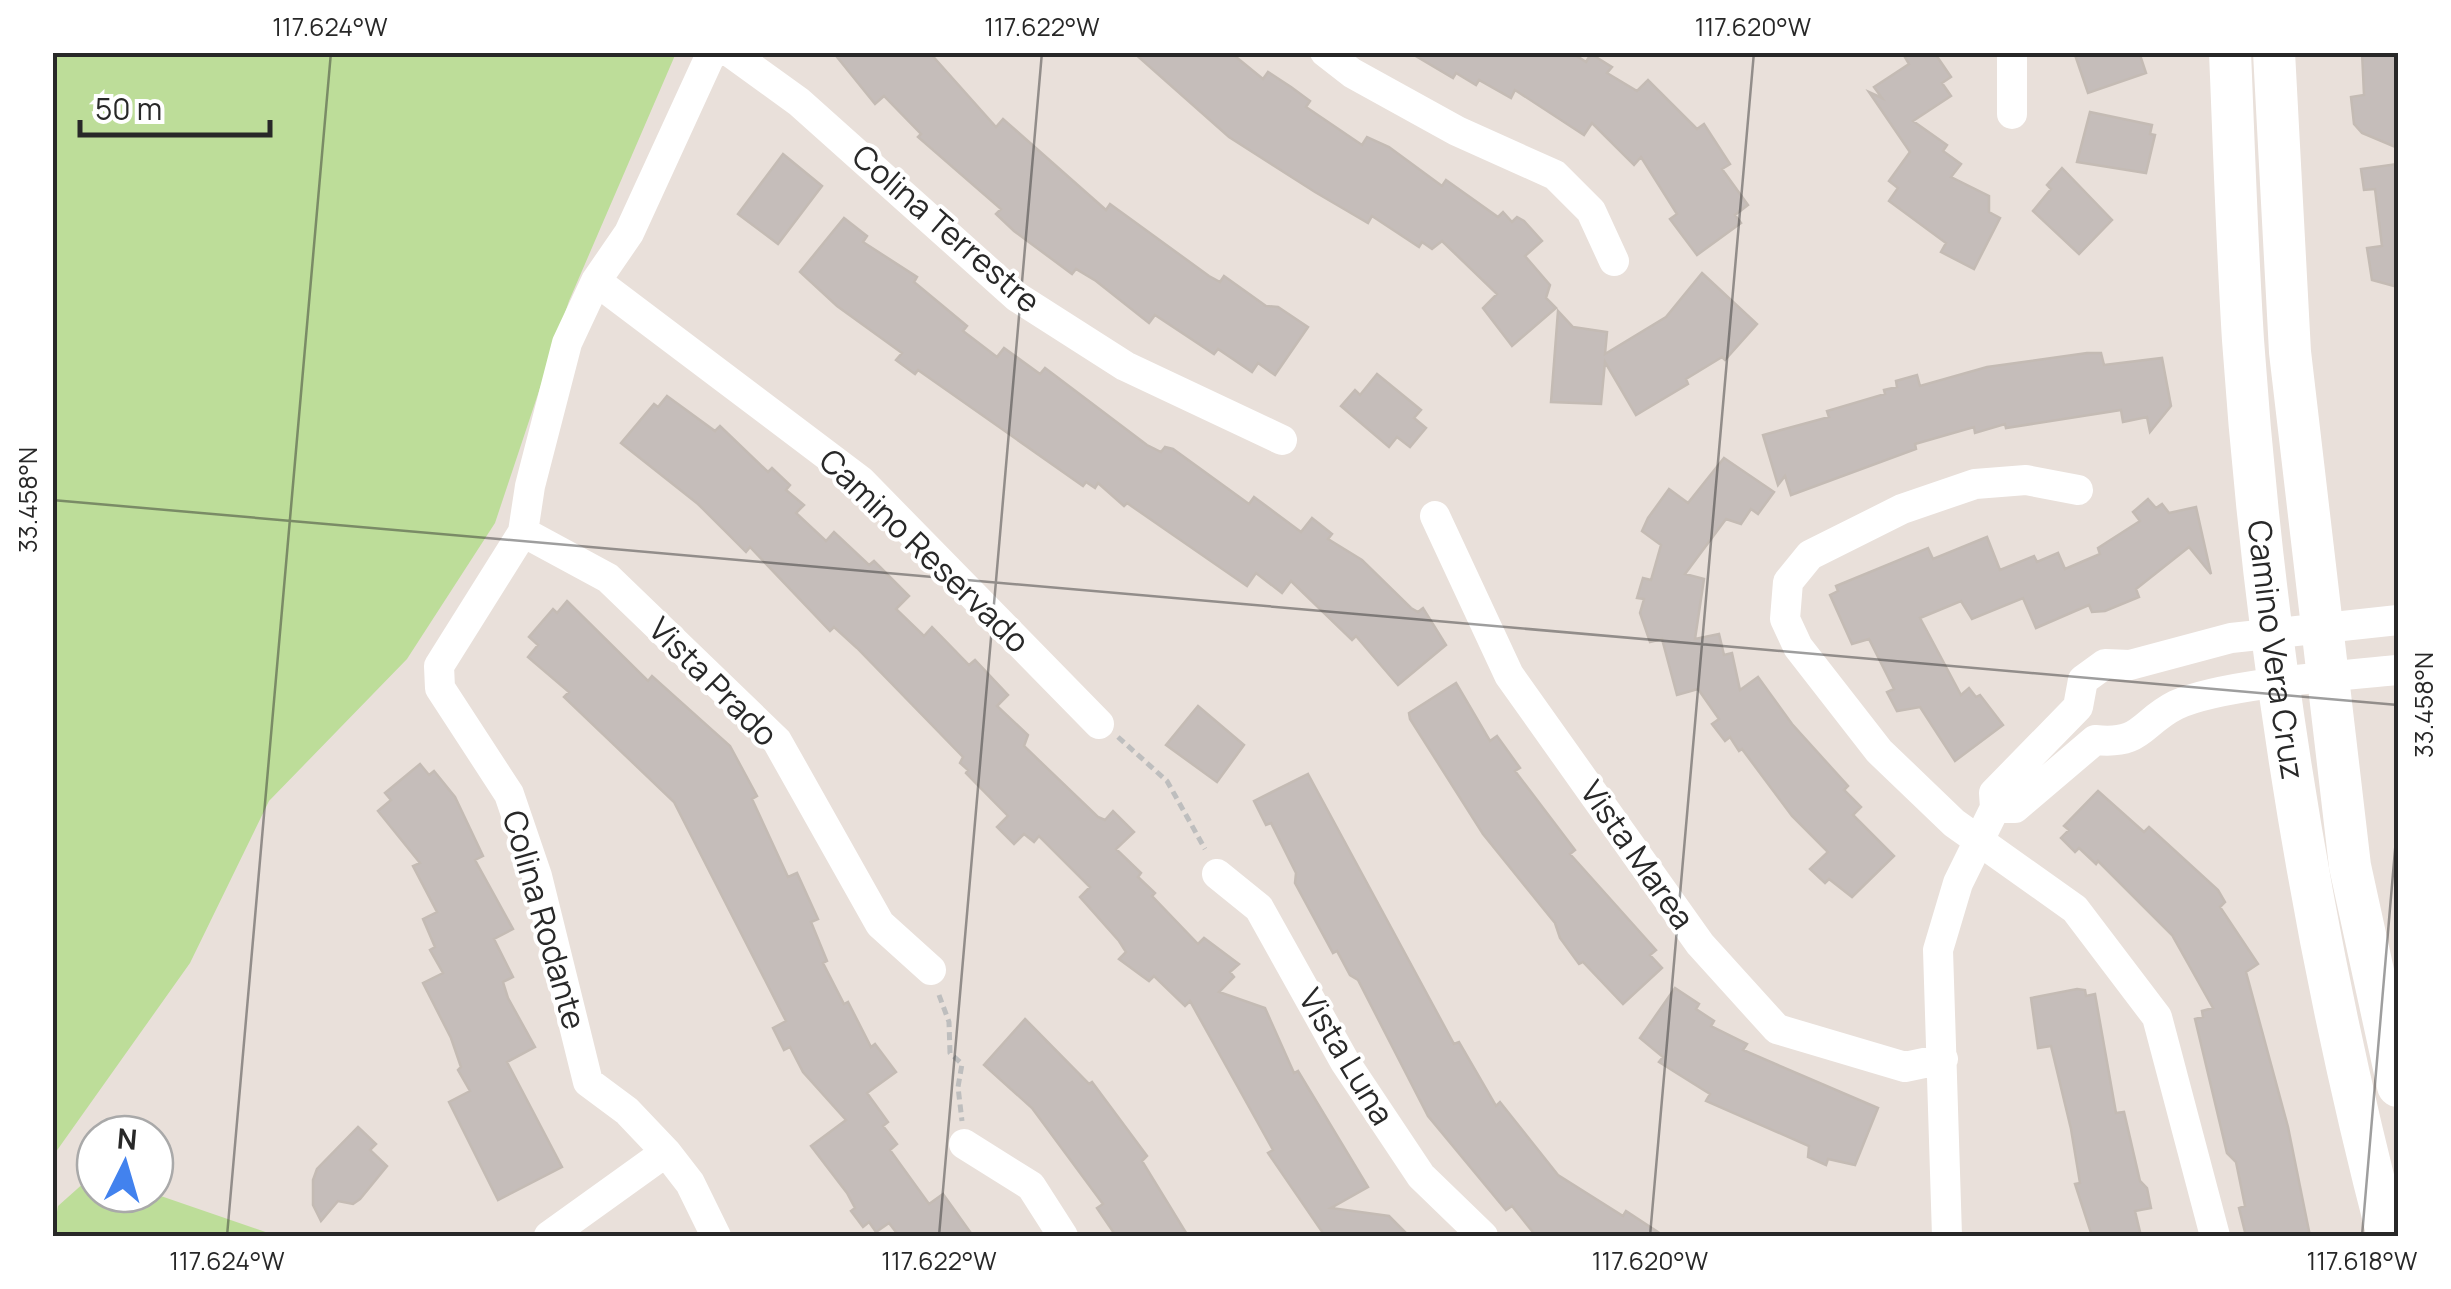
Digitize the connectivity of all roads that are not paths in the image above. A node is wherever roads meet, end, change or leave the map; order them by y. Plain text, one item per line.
1 (712, 52) edge
2 (730, 52) edge
3 (1326, 52) edge
4 (2012, 52) edge
5 (2230, 52) edge
6 (2274, 52) edge
7 (2012, 114) dead end
8 (1614, 261) dead end
9 (596, 281) junction
10 (1282, 440) dead end
11 (2078, 490) dead end
12 (1434, 516) dead end
13 (523, 532) junction
14 (2398, 620) edge
15 (2323, 627) junction
16 (2272, 631) junction
17 (2398, 670) edge
18 (2328, 679) junction
19 (2281, 685) junction
20 (2078, 707) junction
21 (1099, 724) road end
22 (2095, 740) junction
23 (1994, 808) junction
24 (1978, 842) junction
25 (1217, 874) road end
26 (930, 970) road end
27 (1943, 1059) junction
28 (2398, 1086) edge
29 (964, 1144) road end
30 (666, 1152) junction
31 (548, 1236) edge
32 (716, 1236) edge
33 (1063, 1236) edge
34 (1483, 1236) edge
35 (1947, 1236) edge
36 (2214, 1236) edge
37 (2388, 1236) edge

1 - 9 street, Colina Rodante
2 - 10 street, Colina Terrestre
3 - 8 street
4 - 7 street
5 - 16 main road, Camino Vera Cruz
6 - 15 main road, Camino Vera Cruz
9 - 13 street, Colina Rodante
9 - 21 street, Camino Reservado
11 - 24 street
12 - 27 street, Vista Marea
13 - 26 street, Vista Prado
13 - 30 street, Colina Rodante
14 - 15 street
15 - 16 street
15 - 18 main road, Camino Vera Cruz
16 - 19 main road, Camino Vera Cruz
16 - 20 street
17 - 18 street
18 - 19 street
18 - 28 main road, Camino Vera Cruz
19 - 22 street
19 - 37 main road, Camino Vera Cruz
20 - 22 street
20 - 23 street
22 - 23 street
23 - 24 street
24 - 27 street
24 - 36 street
25 - 34 street, Vista Luna
27 - 35 street
29 - 33 street
30 - 31 street
30 - 32 street, Colina Rodante

